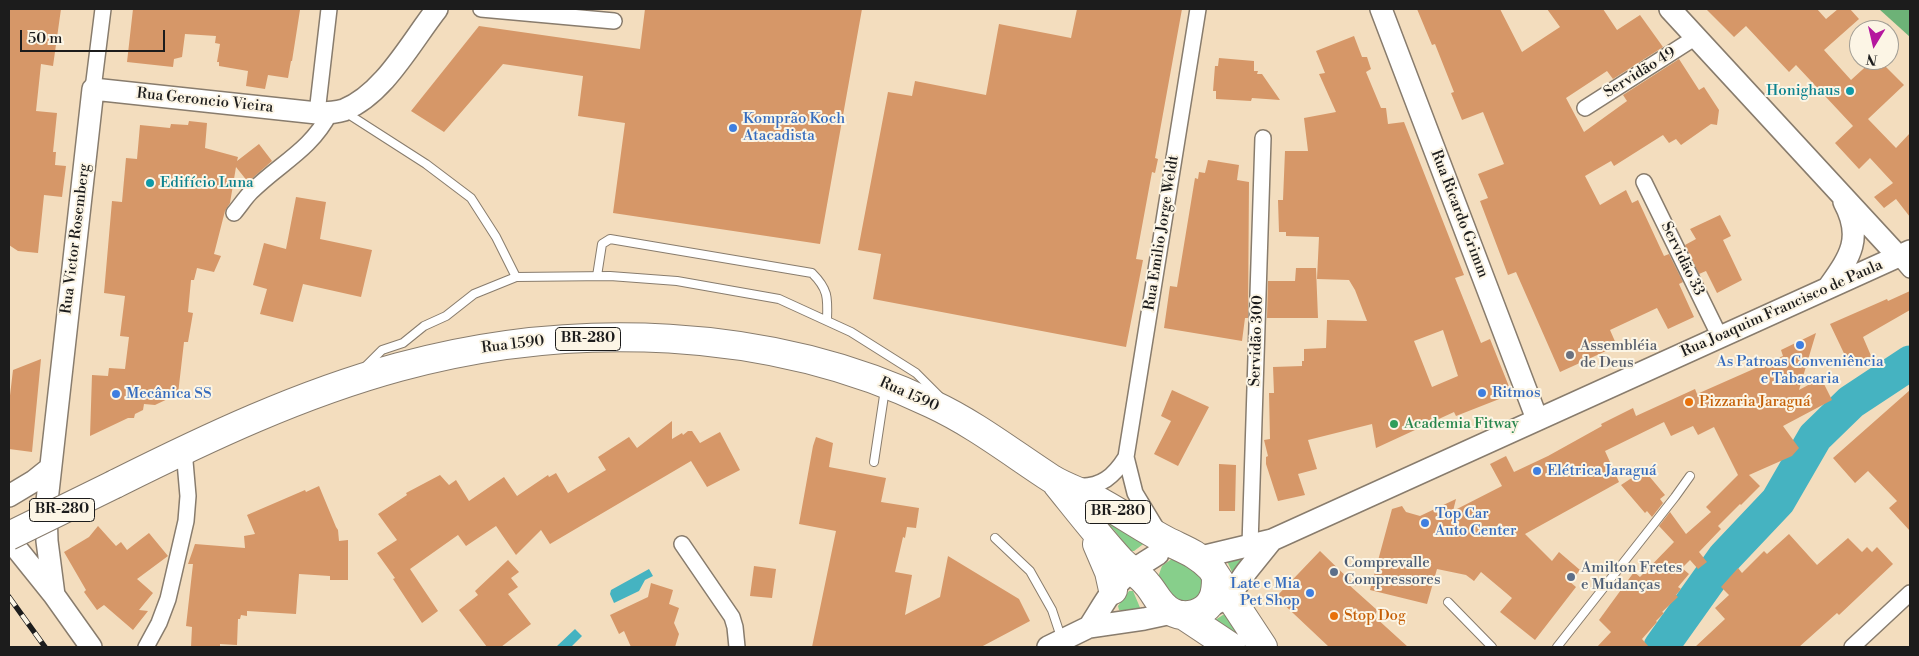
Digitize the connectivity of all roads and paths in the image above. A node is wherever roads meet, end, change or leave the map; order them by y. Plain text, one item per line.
1 (103, 9) edge
2 (329, 9) edge
3 (437, 9) edge
4 (481, 9) edge
5 (1198, 9) edge
6 (1381, 9) edge
7 (1670, 9) edge
8 (614, 21) dead end
9 (1696, 37) junction
10 (93, 89) junction
11 (1585, 108) dead end
12 (330, 112) junction
13 (1263, 138) dead end
14 (1644, 182) dead end
15 (1839, 193) junction
16 (234, 213) dead end
17 (1906, 259) edge
18 (516, 276) junction
19 (597, 276) junction
20 (1828, 288) junction
21 (828, 320) junction
22 (1720, 337) junction
23 (350, 382) junction
24 (886, 384) junction
25 (1537, 420) junction
26 (966, 422) junction
27 (184, 450) junction
28 (1126, 457) junction
29 (874, 462) dead end
30 (49, 469) junction
31 (1690, 476) dead end
32 (1055, 480) junction
33 (9, 496) edge
34 (1088, 524) junction
35 (9, 537) edge
36 (995, 538) dead end
37 (1272, 540) junction
38 (682, 544) dead end
39 (1250, 545) junction
40 (1191, 562) junction
41 (1140, 577) junction
42 (1113, 590) junction
43 (1910, 593) edge
44 (54, 595) junction
45 (1448, 602) dead end
46 (1186, 612) junction
47 (1089, 627) junction
48 (1060, 645) edge
49 (91, 647) edge
50 (146, 647) edge
51 (737, 647) edge
52 (1231, 647) edge
53 (1263, 647) edge
54 (1492, 647) edge
55 (1556, 647) edge
56 (1852, 647) edge

1 - 10 street, Rua Victor Rosemberg
2 - 12 street
3 - 12 main road
4 - 8 street
5 - 28 street, Rua Emilio Jorge Weldt
6 - 25 main road, Rua Ricardo Grimm
7 - 9 main road
9 - 11 street, Servidão 49
9 - 15 main road
10 - 12 main road, Rua Geroncio Vieira
10 - 30 main road, Rua Victor Rosemberg
12 - 16 street
12 - 18 lane
13 - 39 street, Servidão 300
14 - 22 street, Servidão 33
15 - 17 main road
15 - 20 main road
17 - 20 main road, Rua Joaquim Francisco de Paula
18 - 19 lane
18 - 23 lane
19 - 21 lane
19 - 21 lane
20 - 22 main road, Rua Joaquim Francisco de Paula
21 - 26 lane
22 - 25 main road, Rua Joaquim Francisco de Paula
23 - 24 highway, Rua 1590 / BR-280
23 - 27 highway, Rua 1590 / BR-280
24 - 26 highway, Rua 1590 / BR-280
24 - 29 lane
25 - 37 main road, Rua Joaquim Francisco de Paula
26 - 32 highway, Rua 1590 / BR-280
27 - 35 highway, Rua 1590 / BR-280, bridge
27 - 50 street
28 - 32 street, Rua Emilio Jorge Weldt
28 - 40 street, Rua Emilio Jorge Weldt
30 - 33 main road
30 - 44 main road, Rua Victor Rosemberg
31 - 55 lane
32 - 34 highway, BR-280
32 - 40 highway, BR-280
34 - 41 highway, BR-280
34 - 42 highway
35 - 44 main road
36 - 48 lane
37 - 39 main road, Rua Joaquim Francisco de Paula
37 - 40 main road, Rua Joaquim Francisco de Paula
38 - 51 street
39 - 40 main road, Rua Joaquim Francisco de Paula
40 - 41 highway
40 - 46 highway
40 - 53 highway, BR-280
41 - 42 main road
41 - 46 highway
42 - 47 main road
43 - 56 street
44 - 49 main road
45 - 54 lane
46 - 47 main road
46 - 52 highway
47 - 48 main road

